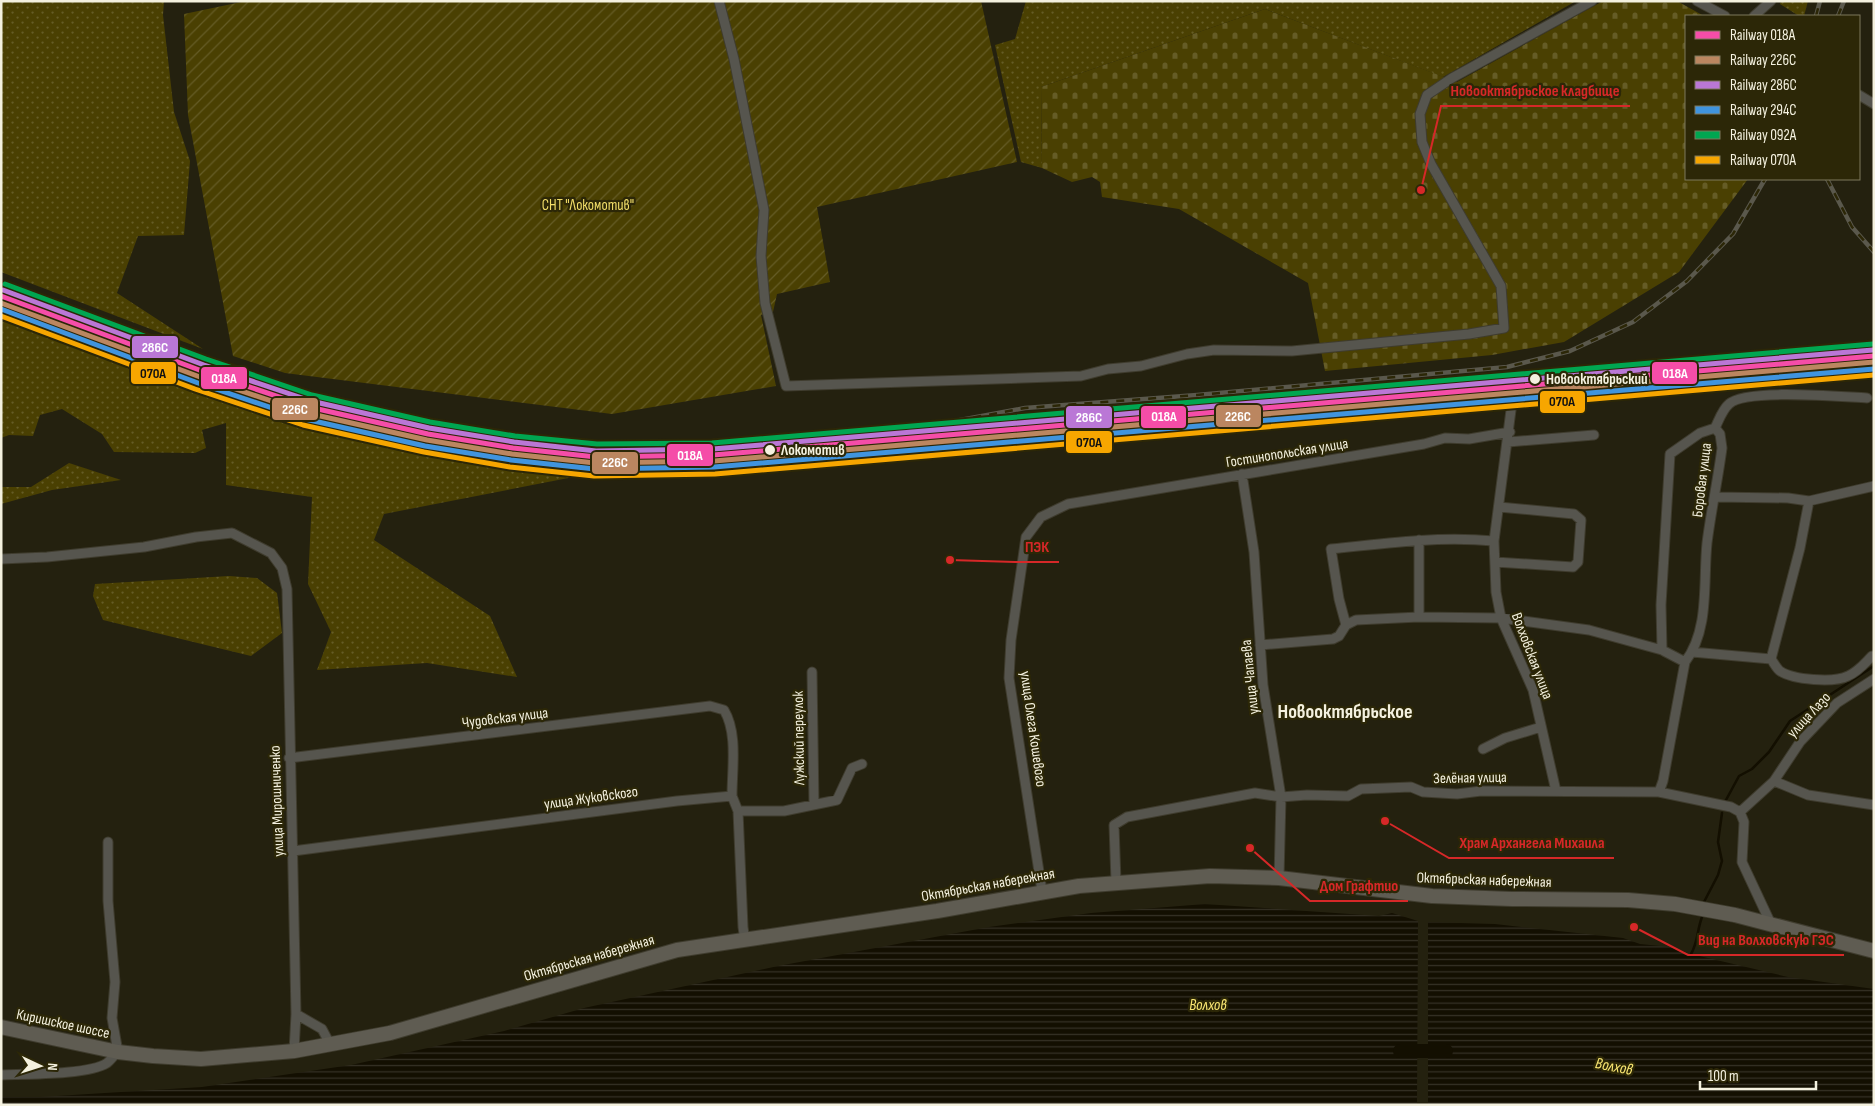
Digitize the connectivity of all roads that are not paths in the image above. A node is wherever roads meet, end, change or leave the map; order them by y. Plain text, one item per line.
1 (719, 1) edge
2 (1592, 1) edge
3 (1697, 1) edge
4 (1771, 1) edge
5 (1723, 15) edge
6 (1755, 15) edge
7 (1860, 96) edge
8 (1874, 104) edge
9 (1867, 398) dead end
10 (1511, 410) dead end
11 (1715, 428) junction
12 (1510, 432) junction
13 (1594, 435) dead end
14 (1508, 442) junction
15 (1242, 474) junction
16 (1874, 486) edge
17 (1715, 497) junction
18 (1808, 502) junction
19 (1068, 504) joint
20 (1499, 507) junction
21 (1419, 540) junction
22 (1494, 541) junction
23 (1, 559) edge
24 (1495, 562) junction
25 (1419, 617) junction
26 (1501, 618) junction
27 (1346, 626) junction
28 (1260, 645) junction
29 (1662, 650) junction
30 (1692, 652) junction
31 (1872, 656) dead end
32 (1771, 659) junction
33 (1685, 662) junction
34 (812, 672) dead end
35 (1874, 678) edge
36 (1541, 727) junction
37 (1483, 749) dead end
38 (289, 758) junction
39 (862, 764) dead end
40 (1774, 781) junction
41 (1556, 791) junction
42 (1659, 792) junction
43 (732, 796) junction
44 (1281, 797) junction
45 (814, 804) junction
46 (1874, 805) edge
47 (738, 811) junction
48 (1740, 812) junction
49 (108, 842) dead end
50 (293, 851) junction
51 (1278, 878) junction
52 (1116, 882) junction
53 (1042, 891) junction
54 (1771, 924) junction
55 (745, 941) junction
56 (1874, 951) edge
57 (296, 1014) junction
58 (1, 1027) edge
59 (330, 1044) junction
60 (294, 1051) junction
61 (118, 1052) junction
62 (1, 1076) edge

1 - 2 street
3 - 5 street
4 - 6 street
7 - 8 street
9 - 11 street
10 - 12 street, Волховская улица
11 - 17 street, Боровая улица
11 - 29 street, Боровая улица
12 - 14 street, Волховская улица
12 - 15 street, Гостинопольская улица
13 - 14 street
14 - 20 street, Волховская улица
15 - 19 street, Гостинопольская улица
15 - 28 street, улица Чапаева
16 - 18 street
17 - 18 street
17 - 30 street, Боровая улица
18 - 32 street
19 - 53 street, улица Олега Кошевого
20 - 22 street, Волховская улица
20 - 24 street
21 - 22 street
21 - 25 street
21 - 27 street
22 - 24 street, Волховская улица
23 - 38 street, улица Мирошниченко
24 - 26 street, Волховская улица
25 - 26 street
25 - 27 street
26 - 29 street
26 - 36 street, Волховская улица
27 - 28 street
28 - 44 street, улица Чапаева
29 - 33 street
30 - 32 street
30 - 33 street, Боровая улица
31 - 32 street
33 - 42 street
34 - 45 street, Лужский переулок
35 - 40 street, улица Лазо
36 - 37 street
36 - 41 street, Волховская улица
38 - 43 street, Чудовская улица
38 - 50 street, улица Мирошниченко
39 - 45 street
40 - 46 street
40 - 48 street
41 - 42 street, Зелёная улица
41 - 44 street, Зелёная улица
42 - 48 street, Зелёная улица
43 - 47 street
43 - 50 street, улица Жуковского
44 - 51 street, улица Чапаева
44 - 52 street, Зелёная улица
45 - 47 street
47 - 55 street
48 - 54 street
49 - 61 street
50 - 57 street, улица Мирошниченко
51 - 52 main road, Октябрьская набережная
51 - 54 main road, Октябрьская набережная
52 - 53 main road, Октябрьская набережная
53 - 55 main road, Октябрьская набережная
54 - 56 main road, Октябрьская набережная
55 - 59 main road, Октябрьская набережная
57 - 59 street
57 - 60 street, улица Мирошниченко
58 - 61 main road, Киришское шоссе
59 - 60 main road, Октябрьская набережная
60 - 61 main road, Октябрьская набережная
61 - 62 street

